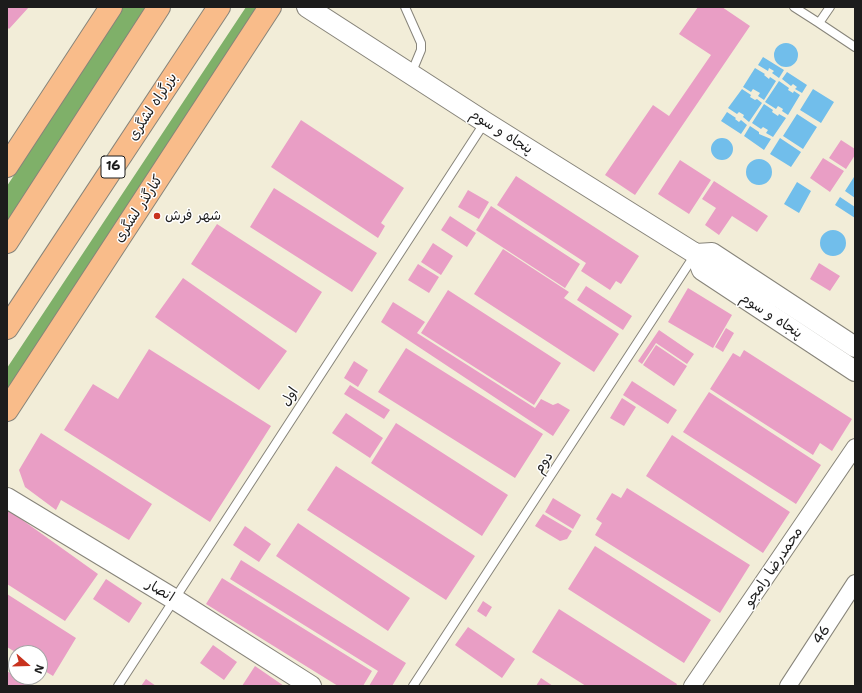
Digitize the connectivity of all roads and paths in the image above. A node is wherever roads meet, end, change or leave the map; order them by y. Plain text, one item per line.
1 (111, 7) edge
2 (160, 7) edge
3 (219, 7) edge
4 (270, 7) edge
5 (307, 7) edge
6 (405, 7) edge
7 (794, 7) edge
8 (830, 7) edge
9 (819, 23) junction
10 (855, 48) edge
11 (411, 74) junction
12 (485, 122) junction
13 (7, 166) edge
14 (7, 242) edge
15 (696, 254) junction
16 (7, 328) edge
17 (855, 347) edge
18 (855, 371) edge
19 (7, 410) edge
20 (855, 447) edge
21 (7, 498) edge
22 (855, 583) edge
23 (174, 599) junction
24 (118, 686) edge
25 (311, 686) edge
26 (413, 686) edge
27 (692, 686) edge
28 (788, 686) edge

1 - 13 main road
2 - 14 main road
3 - 16 main road, بزرگراه لشگری / 16
4 - 19 main road, کنارگذر لشگری
5 - 11 street, پنجاه و سوم
6 - 11 lane
7 - 9 lane
8 - 9 lane
9 - 10 lane
11 - 12 street, پنجاه و سوم
12 - 15 street, پنجاه و سوم
12 - 23 lane, اول
15 - 17 street, پنجاه و سوم
15 - 18 street, پنجاه و سوم
15 - 26 lane, دوم
20 - 27 street, محمدرضا رامجو
21 - 23 street, انصار
22 - 28 street, 46
23 - 24 lane, اول
23 - 25 street, انصار

